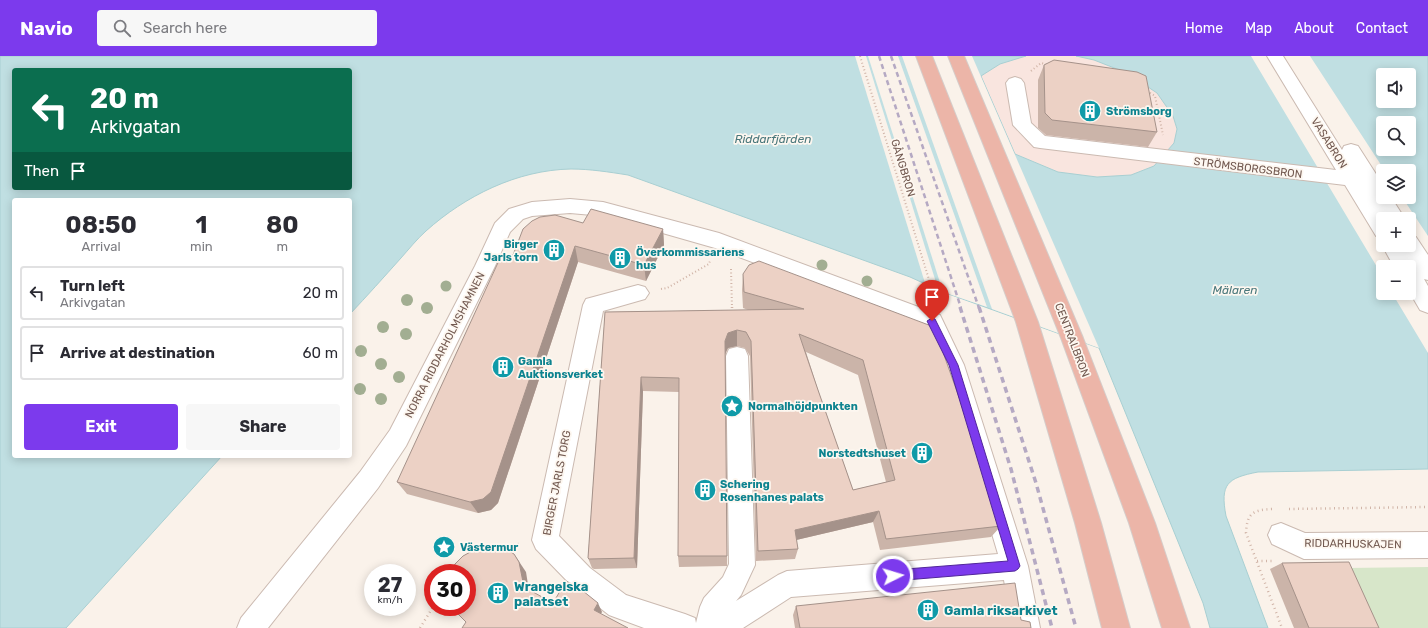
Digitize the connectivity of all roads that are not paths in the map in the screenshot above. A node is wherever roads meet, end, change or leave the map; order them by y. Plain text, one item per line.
1 (924, 56) edge
2 (956, 56) edge
3 (1275, 56) edge
4 (1292, 56) edge
5 (1015, 83) road end
6 (1351, 179) junction
7 (1390, 212) edge
8 (1376, 220) edge
9 (1415, 252) edge
10 (1428, 272) edge
11 (1416, 284) edge
12 (638, 293) dead end
13 (1428, 304) edge
14 (737, 356) road end
15 (1281, 535) dead end
16 (1428, 545) edge
17 (1015, 566) junction
18 (251, 628) edge
19 (684, 628) edge
20 (709, 628) edge
21 (719, 628) edge
22 (1026, 628) edge
23 (1116, 628) edge
24 (1176, 628) edge

1 - 23 highway
2 - 24 highway, CENTRALBRON
3 - 6 street, VASABRON
4 - 7 street, VASABRON
5 - 6 street, STRÖMSBORGSBRON
6 - 8 street, VASABRON
9 - 10 street
11 - 13 street
12 - 19 street, BIRGER JARLS TORG
14 - 20 street
15 - 16 street, RIDDARHUSKAJEN
17 - 18 street, NORRA RIDDARHOLMSHAMNEN
17 - 21 street
17 - 22 street

